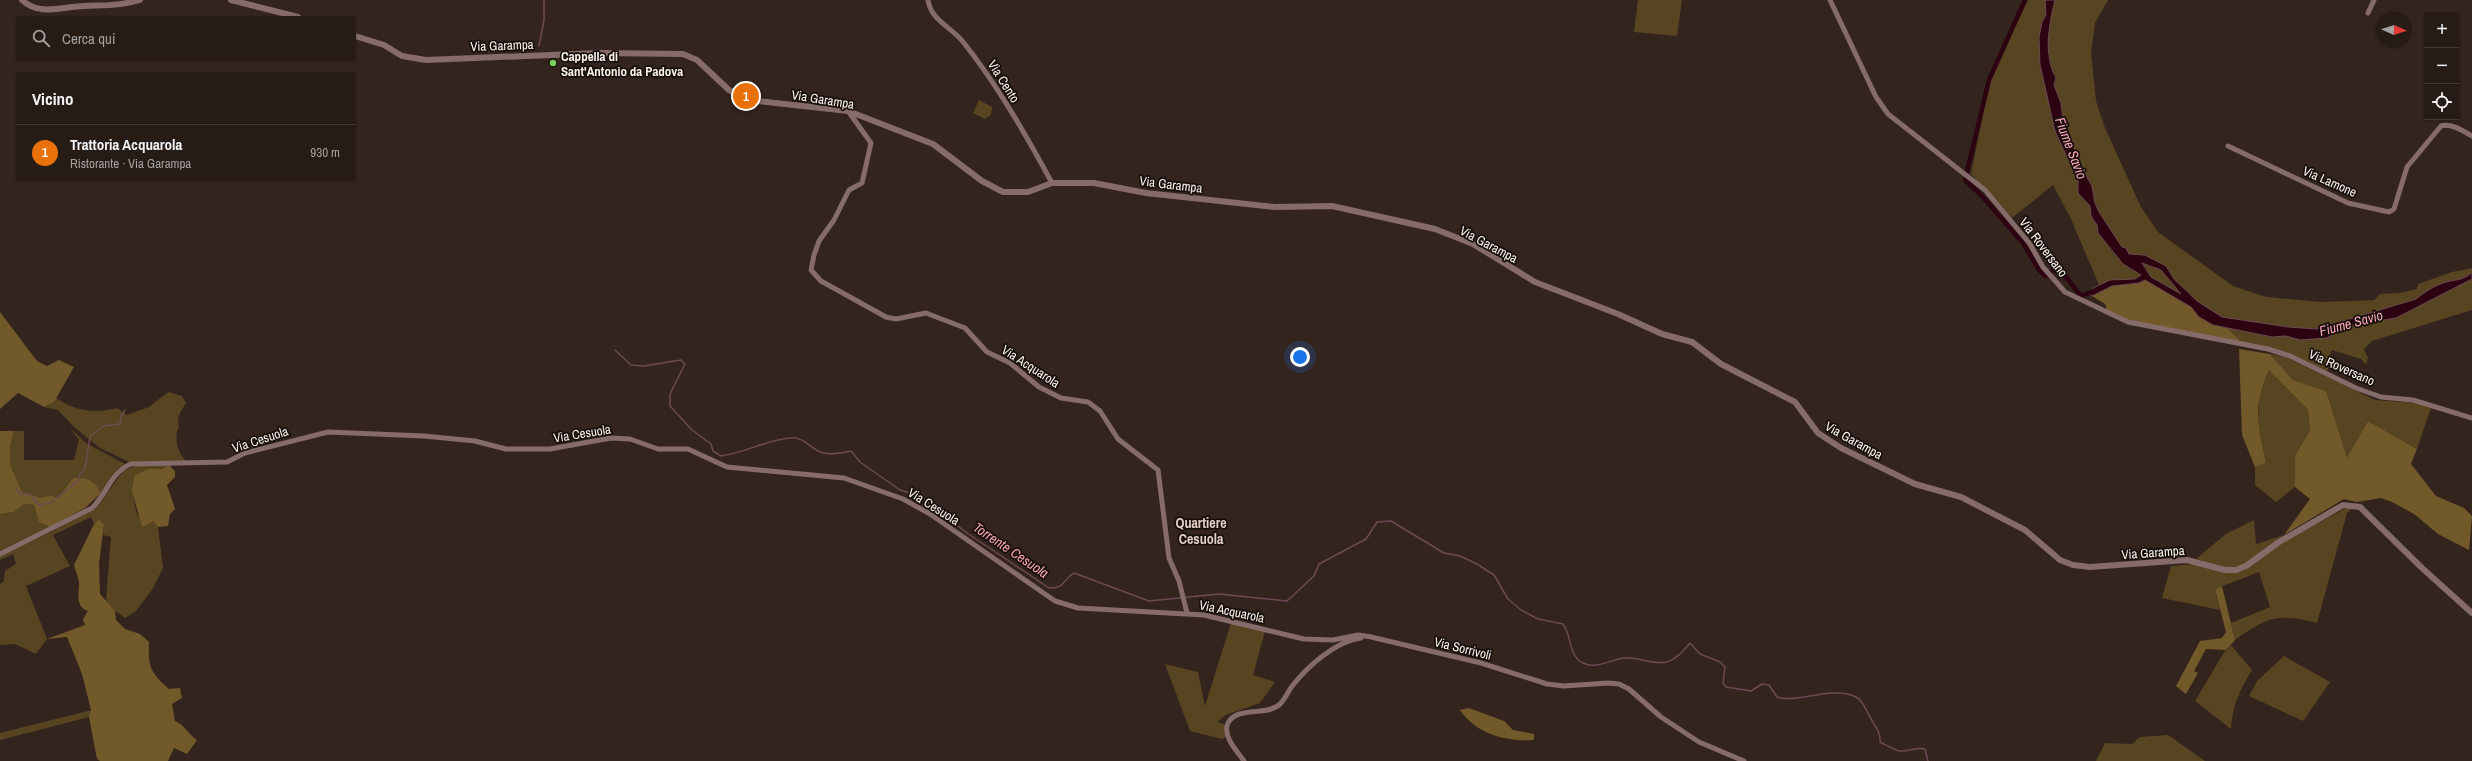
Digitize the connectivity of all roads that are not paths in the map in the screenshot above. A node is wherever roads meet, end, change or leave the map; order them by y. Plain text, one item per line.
1 (22, 0) edge
2 (140, 0) edge
3 (231, 0) edge
4 (928, 0) edge
5 (1830, 0) edge
6 (2374, 0) edge
7 (2368, 13) dead end
8 (294, 16) edge
9 (356, 36) edge
10 (848, 111) junction
11 (2472, 136) edge
12 (2228, 146) dead end
13 (1052, 183) junction
14 (2472, 418) edge
15 (0, 554) edge
16 (1187, 613) junction
17 (2472, 613) edge
18 (1372, 637) junction
19 (1244, 761) edge
20 (1744, 761) edge

1 - 2 street
3 - 8 street
4 - 13 street, Via Cento
5 - 14 street, Via Roversano
6 - 7 street
9 - 10 street, Via Garampa
10 - 13 street, Via Garampa
10 - 16 street, Via Acquarola
11 - 12 street, Via Lamone
13 - 17 street, Via Garampa
15 - 16 street, Via Cesuola
16 - 18 street, Via Acquarola
18 - 19 street, Via Sorrivoli
18 - 20 street, Via Sorrivoli

